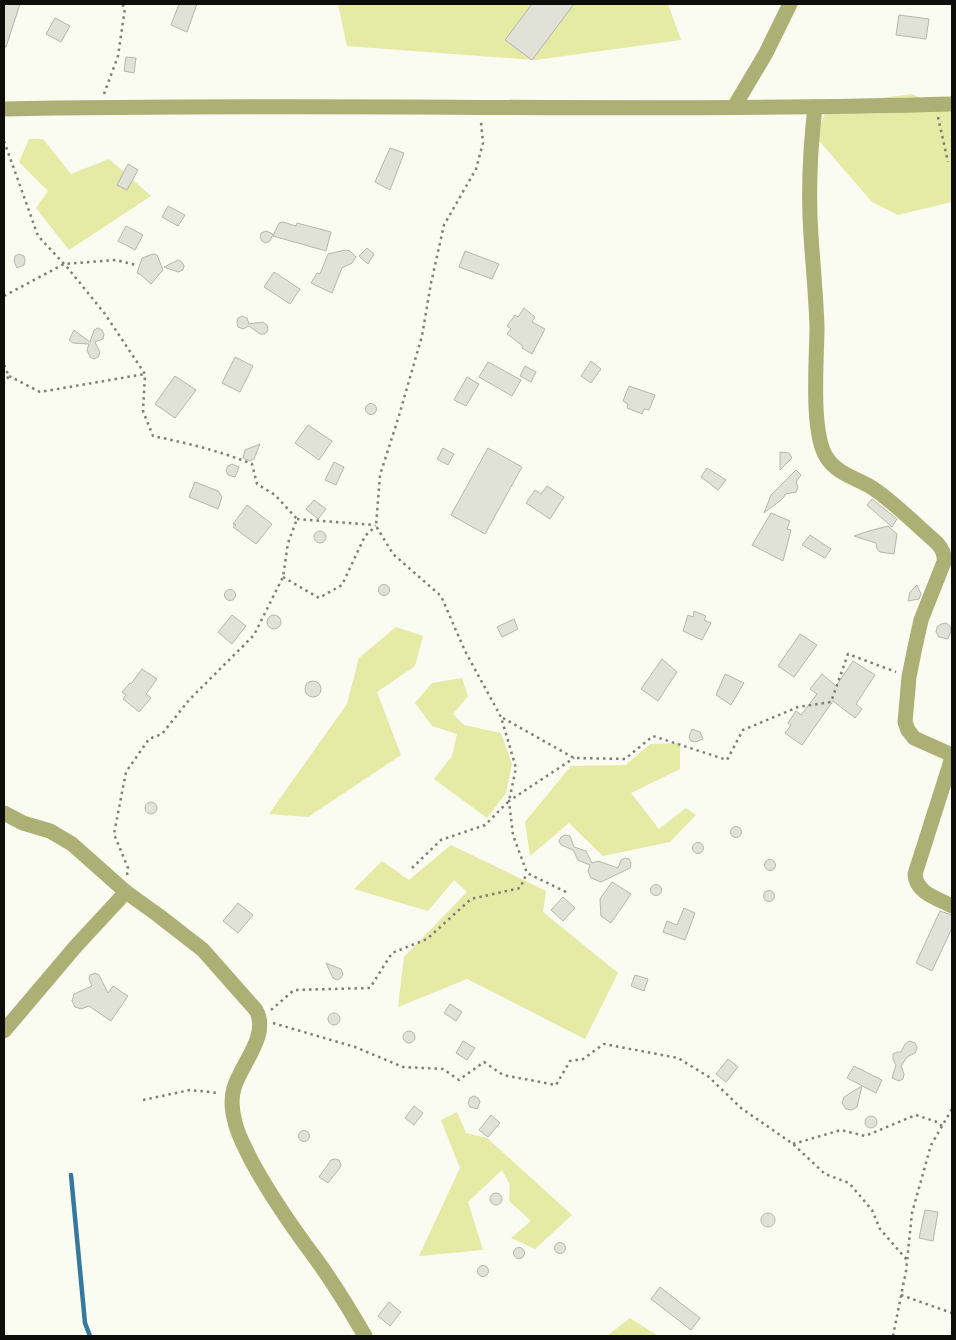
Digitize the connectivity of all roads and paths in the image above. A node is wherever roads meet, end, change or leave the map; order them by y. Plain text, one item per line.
1 (122, 4) edge
2 (790, 4) edge
3 (936, 104) junction
4 (952, 104) edge
5 (99, 106) junction
6 (734, 107) junction
7 (815, 107) junction
8 (481, 108) junction
9 (4, 109) edge
10 (4, 141) edge
11 (948, 162) dead end
12 (64, 264) junction
13 (136, 265) dead end
14 (4, 296) edge
15 (4, 365) edge
16 (145, 374) junction
17 (9, 376) junction
18 (4, 383) edge
19 (297, 519) junction
20 (376, 526) junction
21 (283, 577) junction
22 (909, 677) junction
23 (501, 717) junction
24 (952, 757) edge
25 (574, 758) junction
26 (509, 801) junction
27 (4, 813) edge
28 (412, 868) dead end
29 (527, 873) junction
30 (126, 892) junction
31 (566, 892) dead end
32 (952, 906) edge
33 (260, 1019) junction
34 (4, 1031) edge
35 (233, 1095) junction
36 (143, 1100) dead end
37 (952, 1109) edge
38 (942, 1126) junction
39 (793, 1144) junction
40 (907, 1260) junction
41 (901, 1295) junction
42 (952, 1313) edge
43 (365, 1336) edge
44 (892, 1336) edge

1 - 5 path
2 - 6 street
3 - 4 street
3 - 7 street
3 - 11 path
5 - 8 street
5 - 9 street
6 - 7 street
6 - 8 street
7 - 22 street
8 - 20 path
10 - 12 path
12 - 13 path
12 - 14 path
12 - 16 path
15 - 17 path
16 - 17 path
16 - 19 path
17 - 18 path
19 - 20 path
19 - 21 path
20 - 21 path
20 - 23 path
21 - 30 path
22 - 24 street
22 - 25 path
23 - 25 path
23 - 26 path
24 - 32 street
25 - 26 path
26 - 28 path
26 - 29 path
27 - 30 street
29 - 31 path
29 - 33 path
30 - 33 street
30 - 34 street
33 - 35 street
33 - 39 path
35 - 36 path
35 - 43 street
37 - 38 path
38 - 39 path
38 - 40 path
39 - 40 path
40 - 41 path
41 - 42 path
41 - 44 path

